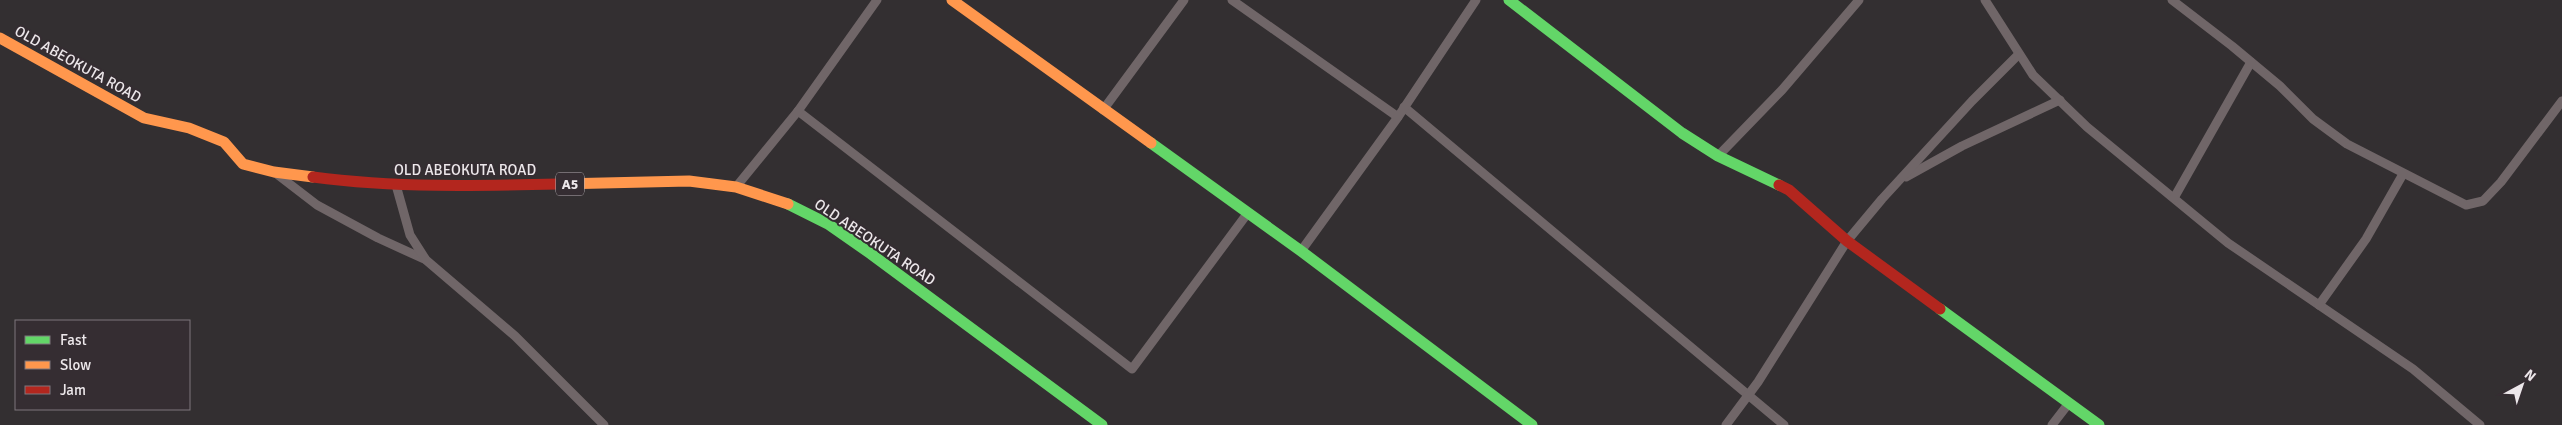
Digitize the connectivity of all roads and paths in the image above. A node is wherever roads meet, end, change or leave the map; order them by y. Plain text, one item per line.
1 (876, 0) edge
2 (952, 0) edge
3 (1184, 0) edge
4 (1232, 0) edge
5 (1476, 0) edge
6 (1509, 0) edge
7 (1859, 0) edge
8 (1985, 0) edge
9 (2172, 0) edge
10 (2183, 3) edge
11 (0, 38) edge
12 (2019, 54) junction
13 (2251, 62) junction
14 (2060, 100) junction
15 (2562, 102) edge
16 (1404, 107) junction
17 (1103, 110) junction
18 (798, 111) junction
19 (1398, 118) junction
20 (1718, 156) junction
21 (274, 172) junction
22 (2403, 174) junction
23 (1899, 180) junction
24 (396, 185) junction
25 (736, 187) junction
26 (2174, 198) junction
27 (1247, 214) junction
28 (1847, 242) junction
29 (1301, 251) junction
30 (426, 260) junction
31 (2319, 305) junction
32 (1749, 396) junction
33 (2068, 403) junction
34 (604, 425) edge
35 (1102, 425) edge
36 (1532, 425) edge
37 (1726, 425) edge
38 (1784, 425) edge
39 (2052, 425) edge
40 (2099, 425) edge
41 (2480, 425) edge

1 - 18 street
2 - 17 main road
3 - 17 street
4 - 19 street
5 - 16 street
6 - 20 main road
7 - 20 street
8 - 12 street
9 - 10 street
10 - 13 street
11 - 21 main road, OLD ABEOKUTA ROAD / A5
12 - 14 street
12 - 23 street
13 - 22 street
13 - 26 street
14 - 23 street
14 - 26 street
15 - 22 street
16 - 19 street
16 - 32 street
17 - 27 main road
18 - 25 street
18 - 27 street
19 - 29 street
20 - 28 main road
21 - 24 main road, OLD ABEOKUTA ROAD / A5
21 - 30 street
22 - 31 street
23 - 28 street
24 - 25 main road, OLD ABEOKUTA ROAD / A5
24 - 30 street
25 - 35 main road, OLD ABEOKUTA ROAD / A5
26 - 31 street
27 - 29 main road
28 - 32 street
28 - 33 main road
29 - 36 main road
30 - 34 street
31 - 41 street
32 - 37 street
32 - 38 street
33 - 39 street
33 - 40 main road

